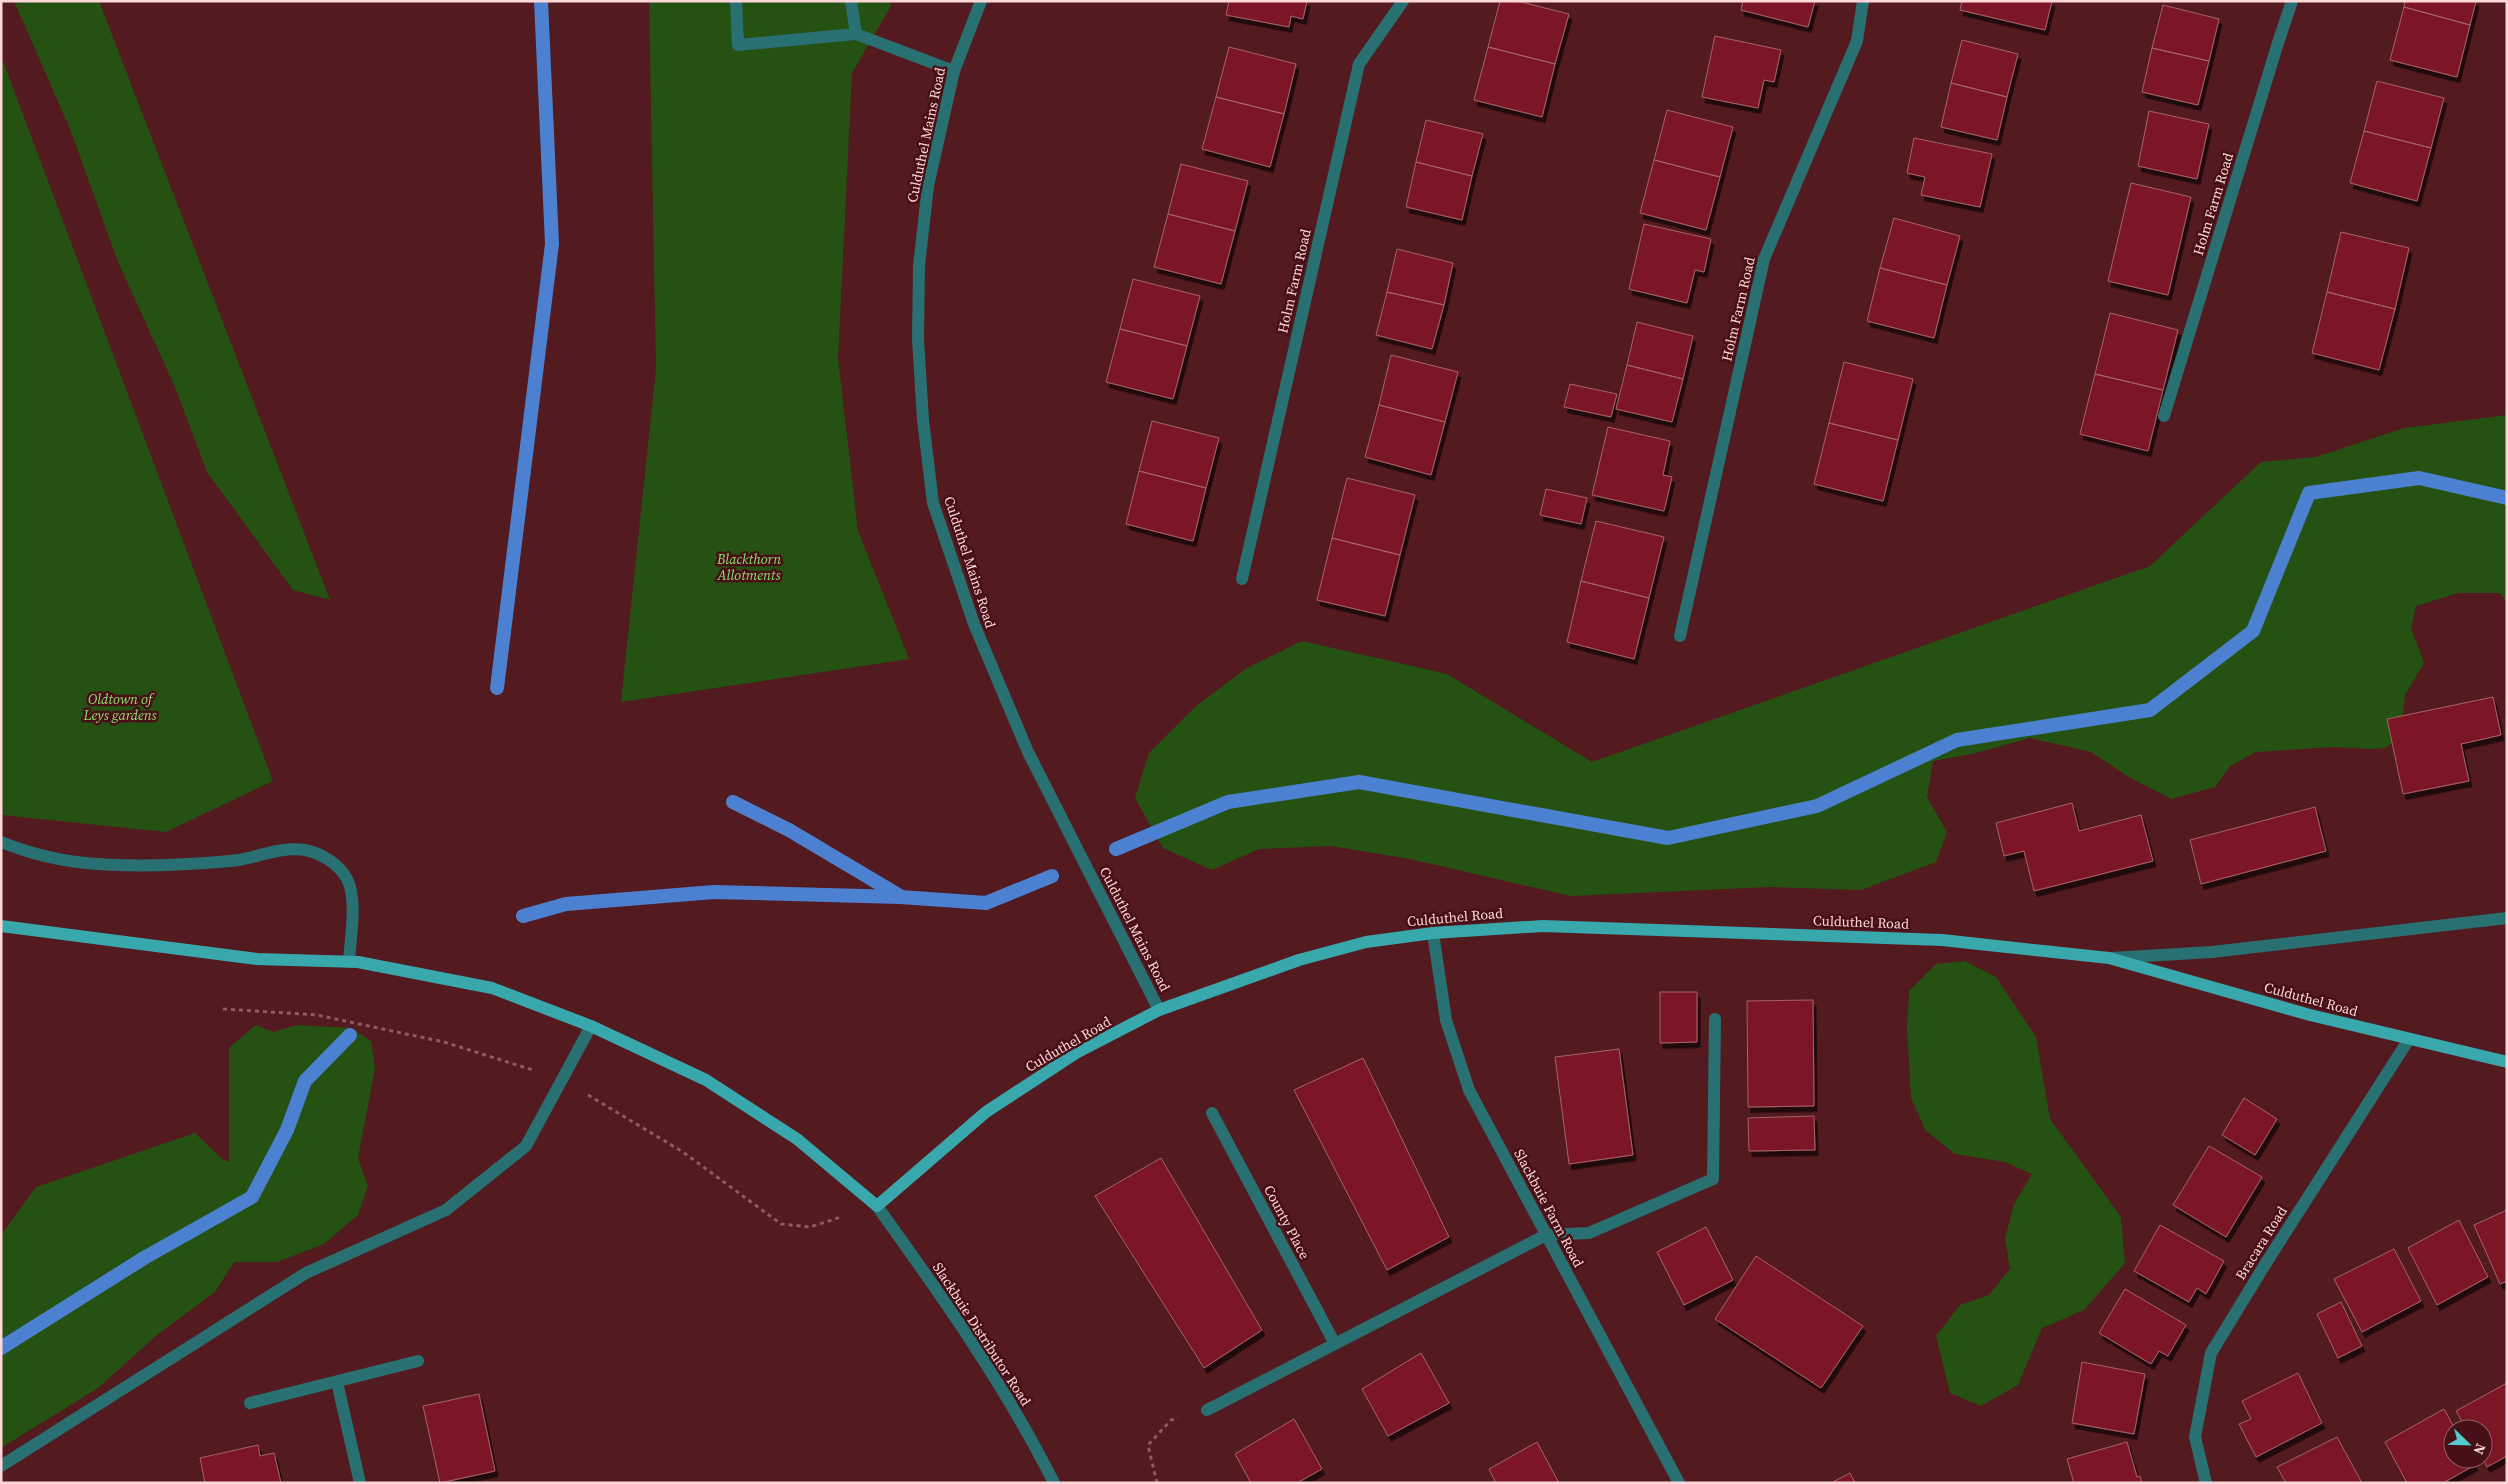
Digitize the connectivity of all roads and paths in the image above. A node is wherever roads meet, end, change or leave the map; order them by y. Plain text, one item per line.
1 (736, 1) edge
2 (850, 1) edge
3 (981, 1) edge
4 (1403, 1) edge
5 (1863, 1) edge
6 (2292, 1) edge
7 (856, 34) junction
8 (954, 71) junction
9 (2164, 416) dead end
10 (1242, 578) dead end
11 (1680, 636) dead end
12 (1, 842) edge
13 (2507, 918) edge
14 (1, 926) edge
15 (1433, 933) junction
16 (2109, 958) junction
17 (349, 962) junction
18 (1159, 1010) junction
19 (1715, 1019) dead end
20 (591, 1026) junction
21 (2410, 1039) junction
22 (2507, 1062) edge
23 (1212, 1113) dead end
24 (877, 1206) junction
25 (1546, 1235) junction
26 (1335, 1344) junction
27 (418, 1361) dead end
28 (337, 1382) junction
29 (250, 1403) dead end
30 (1207, 1410) joint
31 (1, 1466) edge
32 (360, 1483) edge
33 (1054, 1483) edge
34 (1158, 1483) edge
35 (1679, 1483) edge
36 (2206, 1483) edge

1 - 7 street
2 - 7 street
3 - 8 street, Culduthel Mains Road
4 - 10 street, Holm Farm Road
5 - 11 street, Holm Farm Road
6 - 9 street, Holm Farm Road
7 - 8 street
8 - 18 street, Culduthel Mains Road
12 - 17 street
13 - 16 street, Culduthel Road
14 - 17 main road
15 - 16 main road, Culduthel Road
15 - 18 main road, Culduthel Road
15 - 25 street, Slackbuie Farm Road
16 - 21 main road, Culduthel Road
17 - 20 main road
18 - 24 main road, Culduthel Road
19 - 25 street
20 - 24 main road
20 - 31 street
21 - 22 main road, Culduthel Road
21 - 36 street, Bracara Road
23 - 26 street, County Place
24 - 33 street, Slackbuie Distributor Road
25 - 26 street
25 - 35 street, Slackbuie Farm Road
26 - 30 street
27 - 28 street
28 - 29 street
28 - 32 street
30 - 34 path

